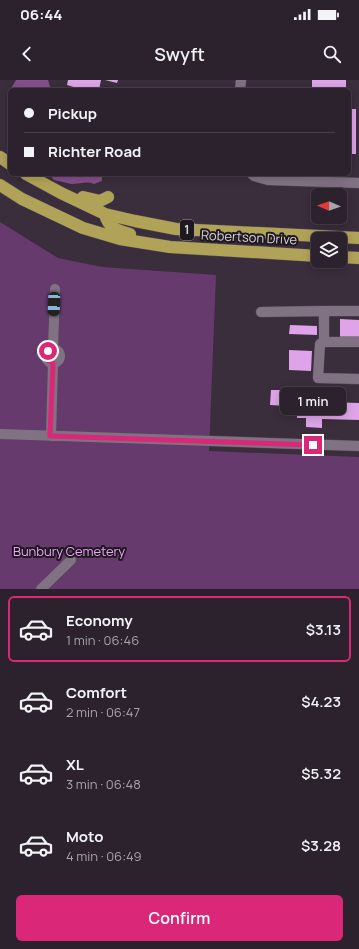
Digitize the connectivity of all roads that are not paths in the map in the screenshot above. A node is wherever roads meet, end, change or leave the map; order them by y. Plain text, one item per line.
1 (30, 176) edge
2 (31, 176) edge
3 (254, 176) edge
4 (359, 183) edge
5 (0, 185) edge
6 (108, 197) dead end
7 (104, 214) junction
8 (68, 220) junction
9 (359, 238) edge
10 (229, 250) junction
11 (311, 256) edge
12 (347, 257) edge
13 (359, 258) edge
14 (55, 289) dead end
15 (324, 311) junction
16 (359, 311) edge
17 (261, 312) dead end
18 (324, 342) junction
19 (359, 342) edge
20 (359, 379) edge
21 (0, 434) edge
22 (50, 436) junction
23 (359, 446) edge
24 (71, 560) dead end
25 (41, 589) edge

1 - 7 highway, Robertson Drive / 1
2 - 6 highway
3 - 4 street
5 - 8 highway, Robertson Drive / 1
7 - 8 highway
7 - 9 highway, Robertson Drive / 1
7 - 10 highway
8 - 10 highway, Robertson Drive / 1
10 - 11 highway, Robertson Drive / 1
12 - 13 highway
14 - 22 street
15 - 16 street
15 - 17 street
15 - 18 street
18 - 19 street
18 - 20 street
21 - 22 street
22 - 23 street
24 - 25 street

